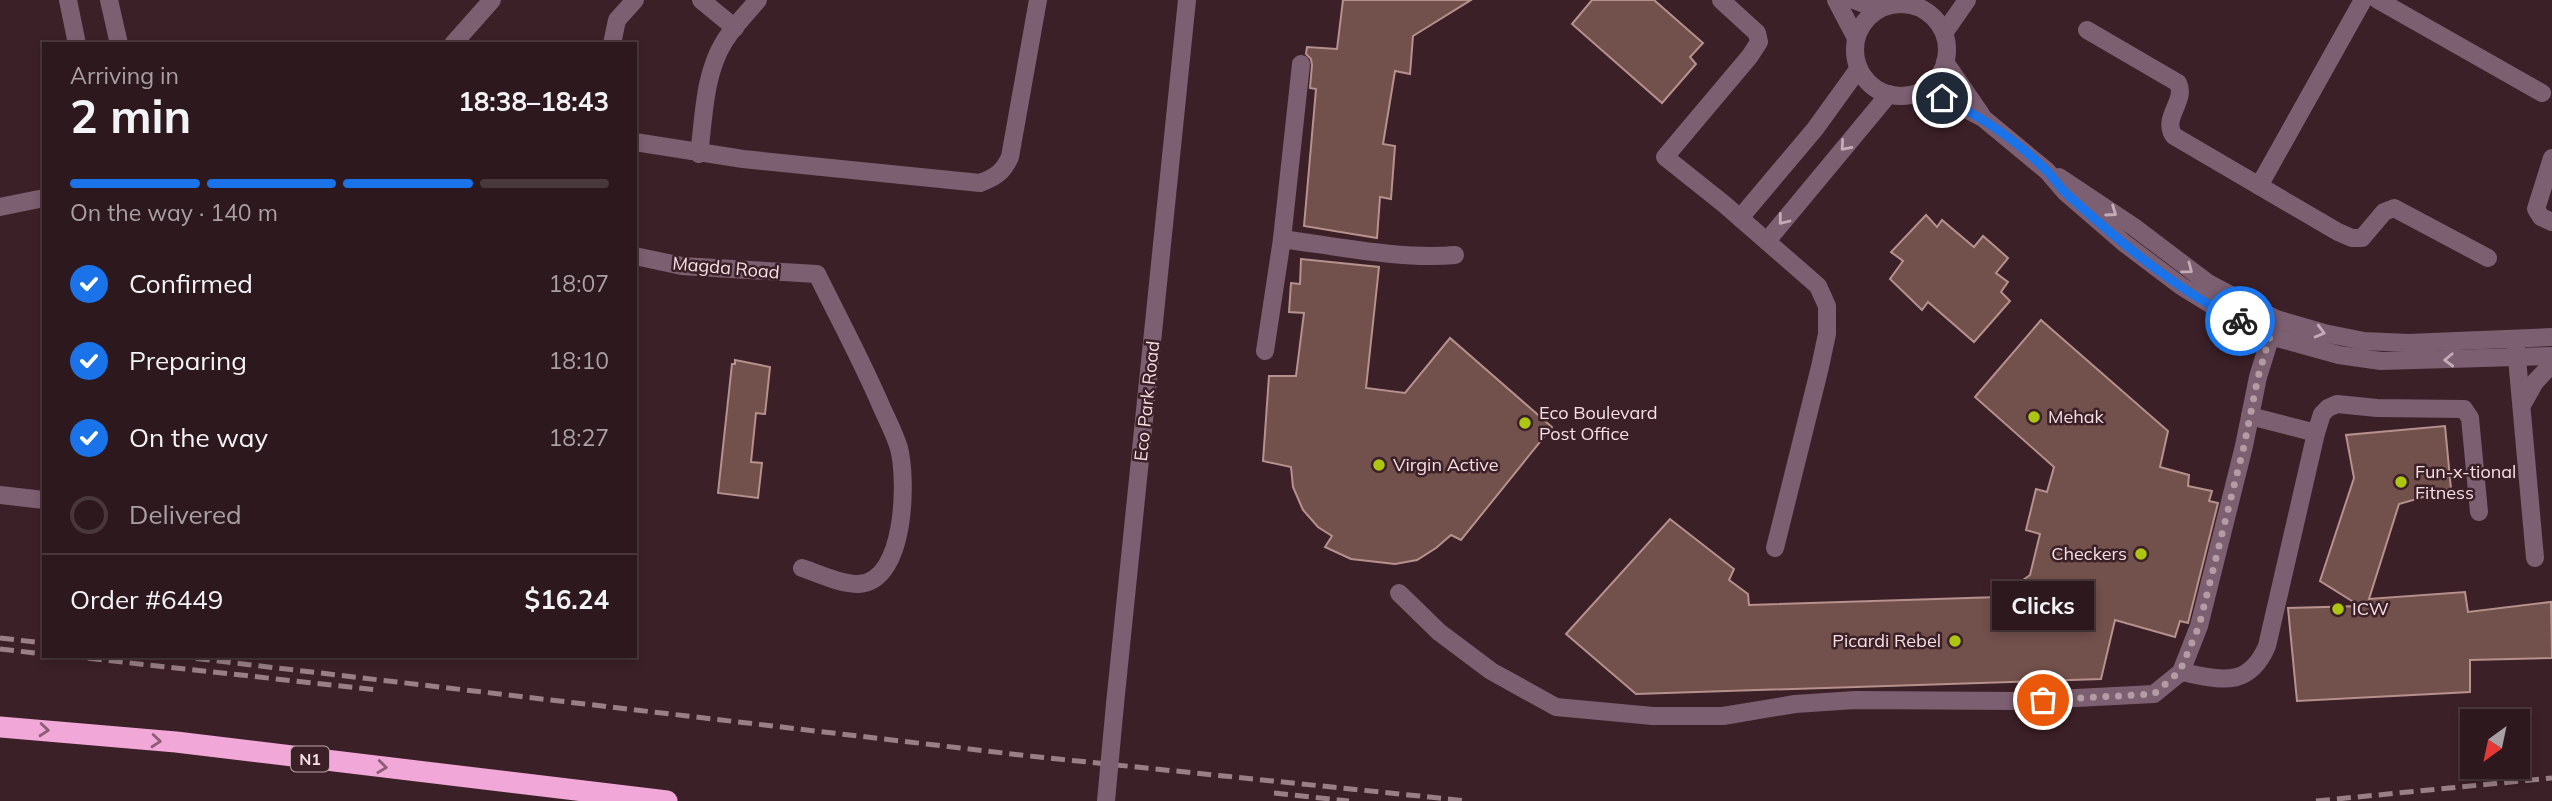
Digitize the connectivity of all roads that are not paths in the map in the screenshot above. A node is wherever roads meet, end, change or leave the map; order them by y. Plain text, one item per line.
1 (68, 0) edge
2 (109, 0) edge
3 (492, 0) edge
4 (635, 0) edge
5 (701, 0) edge
6 (758, 0) edge
7 (1038, 0) edge
8 (1188, 0) edge
9 (1721, 0) edge
10 (1836, 0) edge
11 (1854, 0) edge
12 (1967, 0) edge
13 (2363, 0) edge
14 (2378, 0) edge
15 (1917, 3) edge
16 (1878, 9) junction
17 (735, 28) junction
18 (2087, 30) dead end
19 (1944, 33) junction
20 (1856, 38) junction
21 (77, 42) edge
22 (119, 42) edge
23 (455, 42) edge
24 (612, 42) edge
25 (1945, 62) junction
26 (1301, 64) dead end
27 (1859, 68) junction
28 (1926, 88) junction
29 (2542, 93) dead end
30 (1889, 94) junction
31 (1983, 118) junction
32 (637, 142) edge
33 (699, 154) junction
34 (2552, 158) edge
35 (2259, 186) junction
36 (42, 198) edge
37 (0, 207) edge
38 (1741, 218) junction
39 (2552, 222) edge
40 (1282, 239) junction
41 (1767, 241) junction
42 (1455, 255) dead end
43 (637, 256) edge
44 (2488, 258) dead end
45 (2273, 327) junction
46 (2552, 337) edge
47 (2517, 349) junction
48 (1265, 351) dead end
49 (2552, 356) edge
50 (2552, 364) edge
51 (2522, 405) junction
52 (2250, 416) junction
53 (2316, 433) junction
54 (0, 495) edge
55 (42, 500) edge
56 (2479, 512) dead end
57 (1775, 548) dead end
58 (2535, 558) dead end
59 (803, 568) dead end
60 (1399, 593) dead end
61 (2180, 671) junction
62 (0, 727) edge
63 (667, 801) edge
64 (1106, 801) edge

1 - 21 street
2 - 22 street
3 - 23 street
4 - 24 street
5 - 17 street
6 - 17 street
7 - 33 street
8 - 64 street, Eco Park Road, bridge
9 - 38 street
10 - 20 street
11 - 16 street
12 - 19 street
13 - 35 street
14 - 29 street
15 - 16 street
15 - 19 street
16 - 20 street
17 - 33 street
18 - 35 street
19 - 25 street
20 - 27 street
25 - 28 street
25 - 31 street
26 - 40 street
27 - 30 street
27 - 38 street
28 - 30 street
28 - 31 street
30 -> 41 street
31 - 45 street
32 - 33 street
34 - 39 street
35 - 44 street
36 - 37 street
38 - 41 street
40 - 42 street
40 - 48 street
41 - 57 street
43 - 59 street, Magda Road
45 - 47 street
45 - 52 street
46 - 47 street
47 - 49 street
47 - 51 street
50 - 51 street
51 - 58 street
52 - 53 street
52 - 61 street
53 - 56 street
53 - 61 street
54 - 55 street
60 - 61 street
62 -> 63 highway, N1

